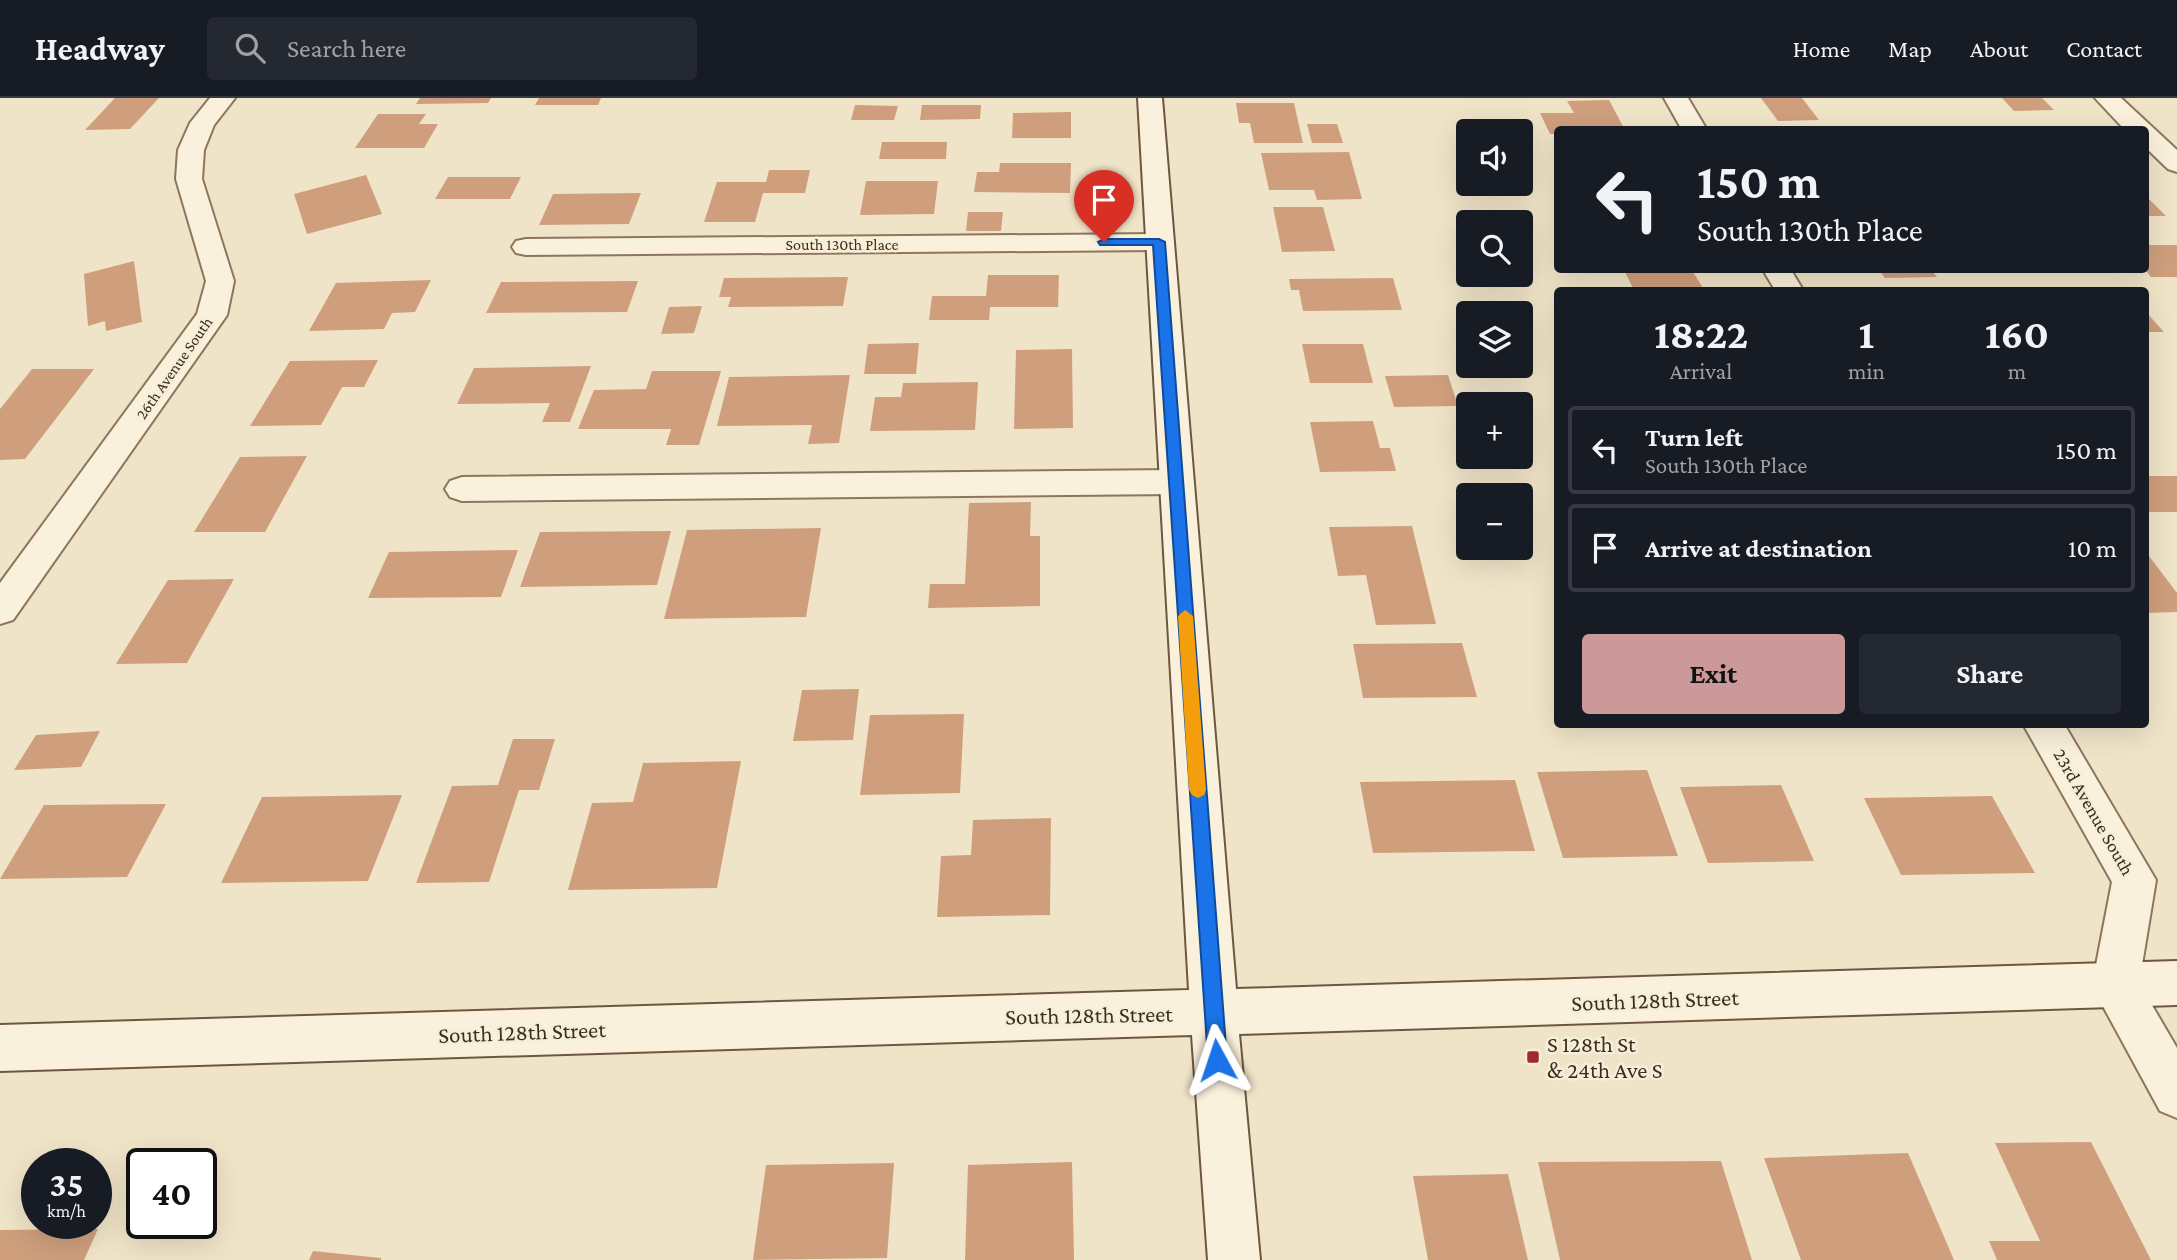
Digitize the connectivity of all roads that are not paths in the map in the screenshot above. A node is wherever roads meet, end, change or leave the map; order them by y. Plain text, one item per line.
1 (223, 98) edge
2 (1150, 98) edge
3 (1676, 98) edge
4 (2106, 98) edge
5 (1693, 126) edge
6 (2136, 126) edge
7 (2149, 138) edge
8 (2177, 164) edge
9 (1159, 242) junction
10 (526, 247) dead end
11 (1176, 482) junction
12 (462, 489) dead end
13 (0, 610) edge
14 (2045, 728) edge
15 (2177, 983) edge
16 (2115, 986) junction
17 (1214, 1012) junction
18 (0, 1048) edge
19 (2177, 1094) edge
20 (1234, 1260) edge

1 - 13 street, 26th Avenue South
2 - 9 street
3 - 5 street
4 - 6 street
7 - 8 street
9 - 10 street, South 130th Place
9 - 11 street
11 - 12 street
11 - 17 street
14 - 16 street, 23rd Avenue South
15 - 16 street, South 128th Street
16 - 17 street, South 128th Street
16 - 19 street
17 - 18 street, South 128th Street
17 - 20 street

